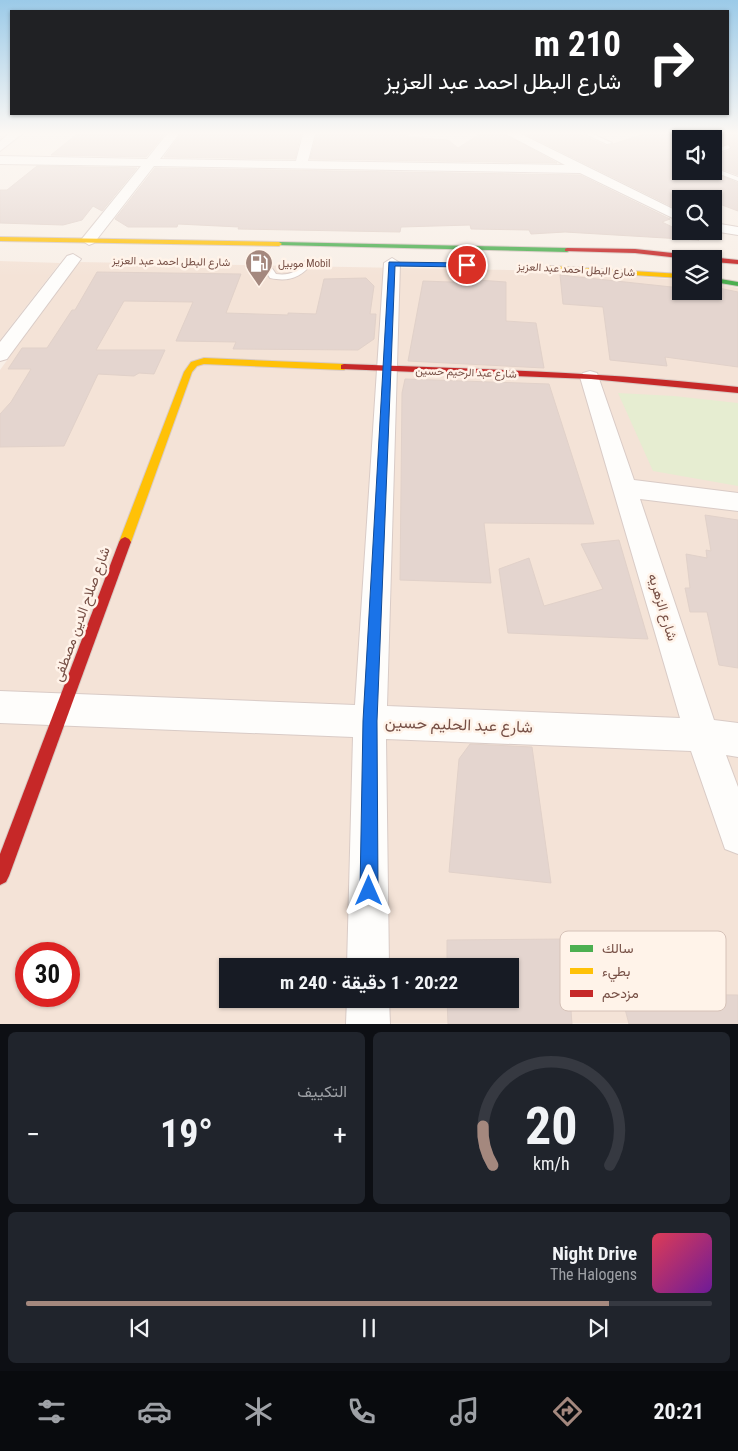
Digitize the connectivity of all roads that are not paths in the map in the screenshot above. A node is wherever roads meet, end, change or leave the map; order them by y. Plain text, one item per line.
1 (136, 182) edge
2 (606, 182) edge
3 (672, 214) edge
4 (722, 228) edge
5 (738, 231) edge
6 (0, 239) edge
7 (89, 240) junction
8 (71, 259) joint
9 (738, 262) edge
10 (260, 263) joint
11 (313, 263) joint
12 (392, 263) dead end
13 (540, 267) dead end
14 (672, 275) edge
15 (722, 281) edge
16 (738, 284) edge
17 (0, 355) edge
18 (194, 364) joint
19 (386, 369) junction
20 (590, 377) junction
21 (738, 390) edge
22 (626, 488) junction
23 (738, 502) edge
24 (0, 707) edge
25 (62, 710) junction
26 (370, 721) junction
27 (702, 735) junction
28 (738, 740) edge
29 (738, 836) edge
30 (0, 876) edge
31 (368, 958) edge
32 (368, 1008) edge
33 (368, 1024) edge

1 - 7 street
2 - 3 street
4 - 5 street
6 - 7 main road, شارع البطل احمد عبد العزيز
7 - 8 main road
7 - 9 main road, شارع البطل احمد عبد العزيز
8 - 17 street
10 - 11 main road
10 - 11 lane
12 - 19 street
13 - 14 main road, شارع البطل احمد عبد العزيز
15 - 16 main road
18 - 19 main road, شارع عبد الرحيم حسين
18 - 25 main road, شارع صلاح الدين مصطفى
19 - 20 main road, شارع عبد الرحيم حسين
19 - 26 street
20 - 21 main road, شارع عبد الرحيم حسين
20 - 22 street, شارع الزهريه
22 - 23 street
22 - 27 street, شارع الزهريه
24 - 25 street, شارع عبد الحليم حسين
25 - 26 street, شارع عبد الحليم حسين
25 - 30 main road, شارع صلاح الدين مصطفى
26 - 27 street, شارع عبد الحليم حسين
26 - 31 street
27 - 28 street, شارع عبد الحليم حسين
27 - 29 street, شارع الزهريه
32 - 33 street

